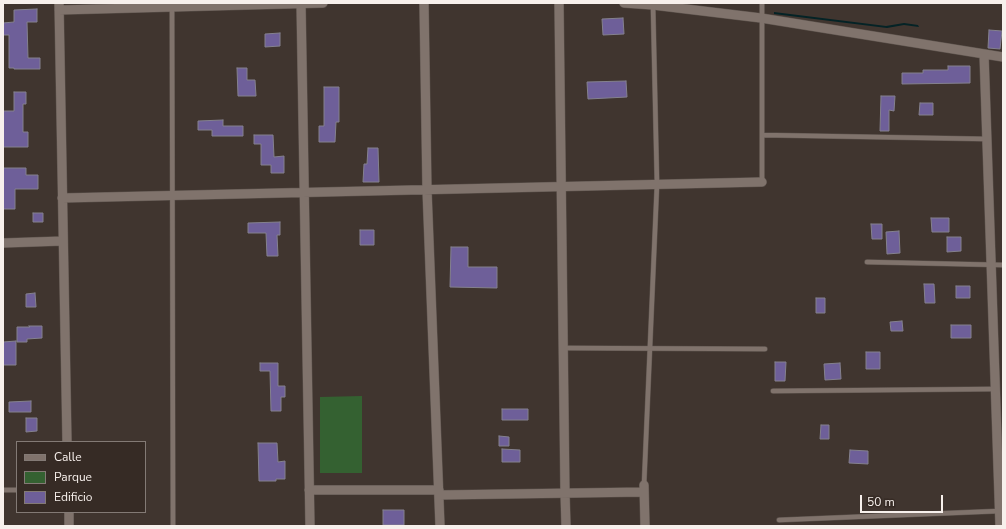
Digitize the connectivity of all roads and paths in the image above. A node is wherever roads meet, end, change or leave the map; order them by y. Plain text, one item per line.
1 (300, 3) edge
2 (323, 3) edge
3 (424, 3) edge
4 (559, 3) edge
5 (624, 3) edge
6 (762, 3) edge
7 (653, 4) edge
8 (172, 5) edge
9 (59, 6) edge
10 (761, 18) junction
11 (984, 54) junction
12 (1003, 57) edge
13 (762, 135) junction
14 (987, 140) junction
15 (762, 182) joint
16 (657, 184) junction
17 (561, 186) junction
18 (428, 190) junction
19 (303, 192) junction
20 (172, 196) junction
21 (62, 198) junction
22 (63, 241) junction
23 (3, 243) edge
24 (867, 262) dead end
25 (991, 265) junction
26 (1003, 265) edge
27 (563, 348) junction
28 (650, 348) junction
29 (765, 349) dead end
30 (995, 389) junction
31 (773, 391) dead end
32 (999, 402) edge
33 (67, 441) edge
34 (644, 488) junction
35 (3, 490) edge
36 (16, 490) edge
37 (309, 490) junction
38 (439, 493) junction
39 (565, 493) junction
40 (1000, 511) junction
41 (68, 513) edge
42 (779, 520) dead end
43 (69, 526) edge
44 (173, 526) edge
45 (310, 526) edge
46 (440, 526) edge
47 (566, 526) edge
48 (645, 526) edge
49 (1000, 526) edge

1 - 2 street
1 - 8 street
1 - 19 street
3 - 18 street
4 - 17 street
5 - 7 street
6 - 10 lane
7 - 10 street
7 - 16 lane
8 - 9 street
8 - 20 lane
9 - 21 street
10 - 11 street
10 - 13 lane
11 - 12 street
11 - 14 street
13 - 14 lane
13 - 15 lane
14 - 25 street
15 - 16 street
16 - 17 street
16 - 28 lane
17 - 18 street
17 - 27 street
18 - 19 street
18 - 38 street
19 - 20 street
19 - 37 street
20 - 21 street
20 - 44 lane
21 - 22 street
22 - 23 street
22 - 33 street
24 - 25 lane
25 - 26 lane
25 - 30 street
27 - 28 lane
27 - 39 street
28 - 29 lane
28 - 34 lane
30 - 31 lane
30 - 32 street
32 - 40 street
34 - 39 street
34 - 48 street
35 - 36 lane
37 - 38 street
37 - 45 street
38 - 39 street
38 - 46 street
39 - 47 street
40 - 42 lane
40 - 49 street
41 - 43 street

